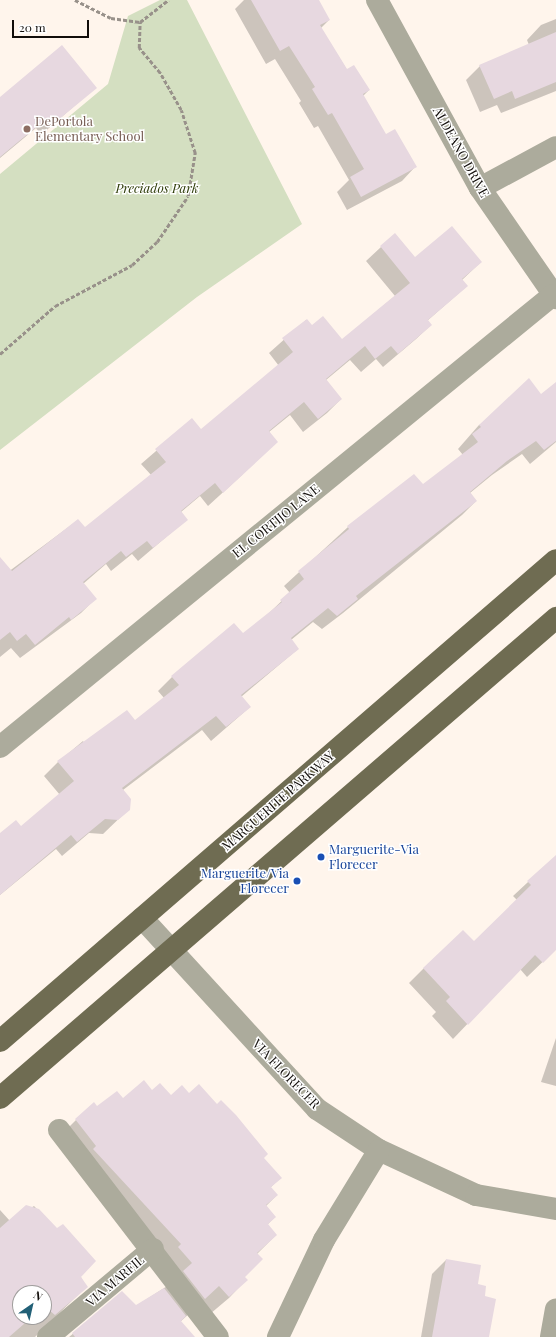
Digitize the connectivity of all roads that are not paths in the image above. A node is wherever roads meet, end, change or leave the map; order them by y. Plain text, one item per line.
1 (377, 0) edge
2 (556, 147) edge
3 (480, 188) junction
4 (554, 296) edge
5 (556, 560) edge
6 (556, 618) edge
7 (0, 747) edge
8 (142, 918) junction
9 (171, 951) junction
10 (0, 1041) edge
11 (0, 1098) edge
12 (59, 1130) dead end
13 (379, 1150) junction
14 (556, 1209) edge
15 (153, 1250) junction
16 (556, 1309) edge
17 (48, 1337) edge
18 (218, 1337) edge
19 (278, 1337) edge
20 (551, 1337) edge

1 - 3 street, ALDEANO DRIVE
2 - 3 street
3 - 4 street, ALDEANO DRIVE
4 - 7 street, EL CORTIJO LANE
5 - 8 main road, MARGUERITE PARKWAY
6 - 9 main road
8 - 9 street, VIA FLORECER
8 - 10 main road, MARGUERITE PARKWAY
9 - 11 main road
9 - 13 street, VIA FLORECER
12 - 15 street
13 - 14 street, VIA FLORECER
13 - 19 street
15 - 17 street, VIA MARFIL
15 - 18 street, VIA MARFIL
16 - 20 street

